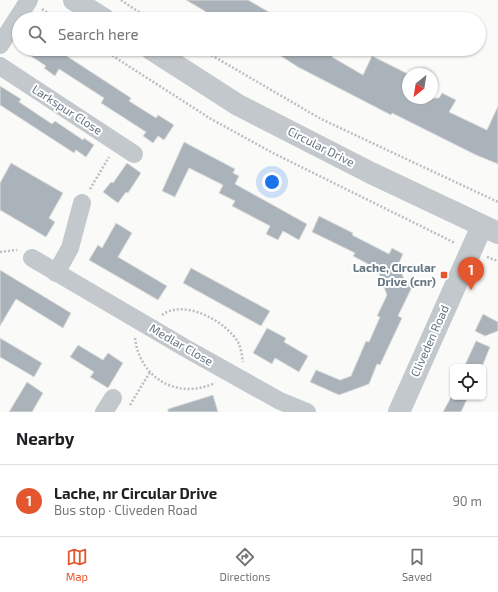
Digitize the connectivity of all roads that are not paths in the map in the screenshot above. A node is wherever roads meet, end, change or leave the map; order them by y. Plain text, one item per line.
1 (29, 0) edge
2 (74, 0) edge
3 (21, 12) edge
4 (93, 12) edge
5 (12, 26) edge
6 (0, 45) edge
7 (162, 56) edge
8 (0, 66) edge
9 (134, 154) dead end
10 (82, 203) road end
11 (490, 230) edge
12 (32, 258) dead end
13 (56, 273) junction
14 (307, 412) edge
15 (399, 412) edge

1 - 3 street
2 - 4 street
5 - 6 street
7 - 11 street, Circular Drive
8 - 9 street, Larkspur Close
10 - 13 street
11 - 15 street, Cliveden Road
12 - 13 street, Medlar Close
13 - 14 street, Medlar Close

